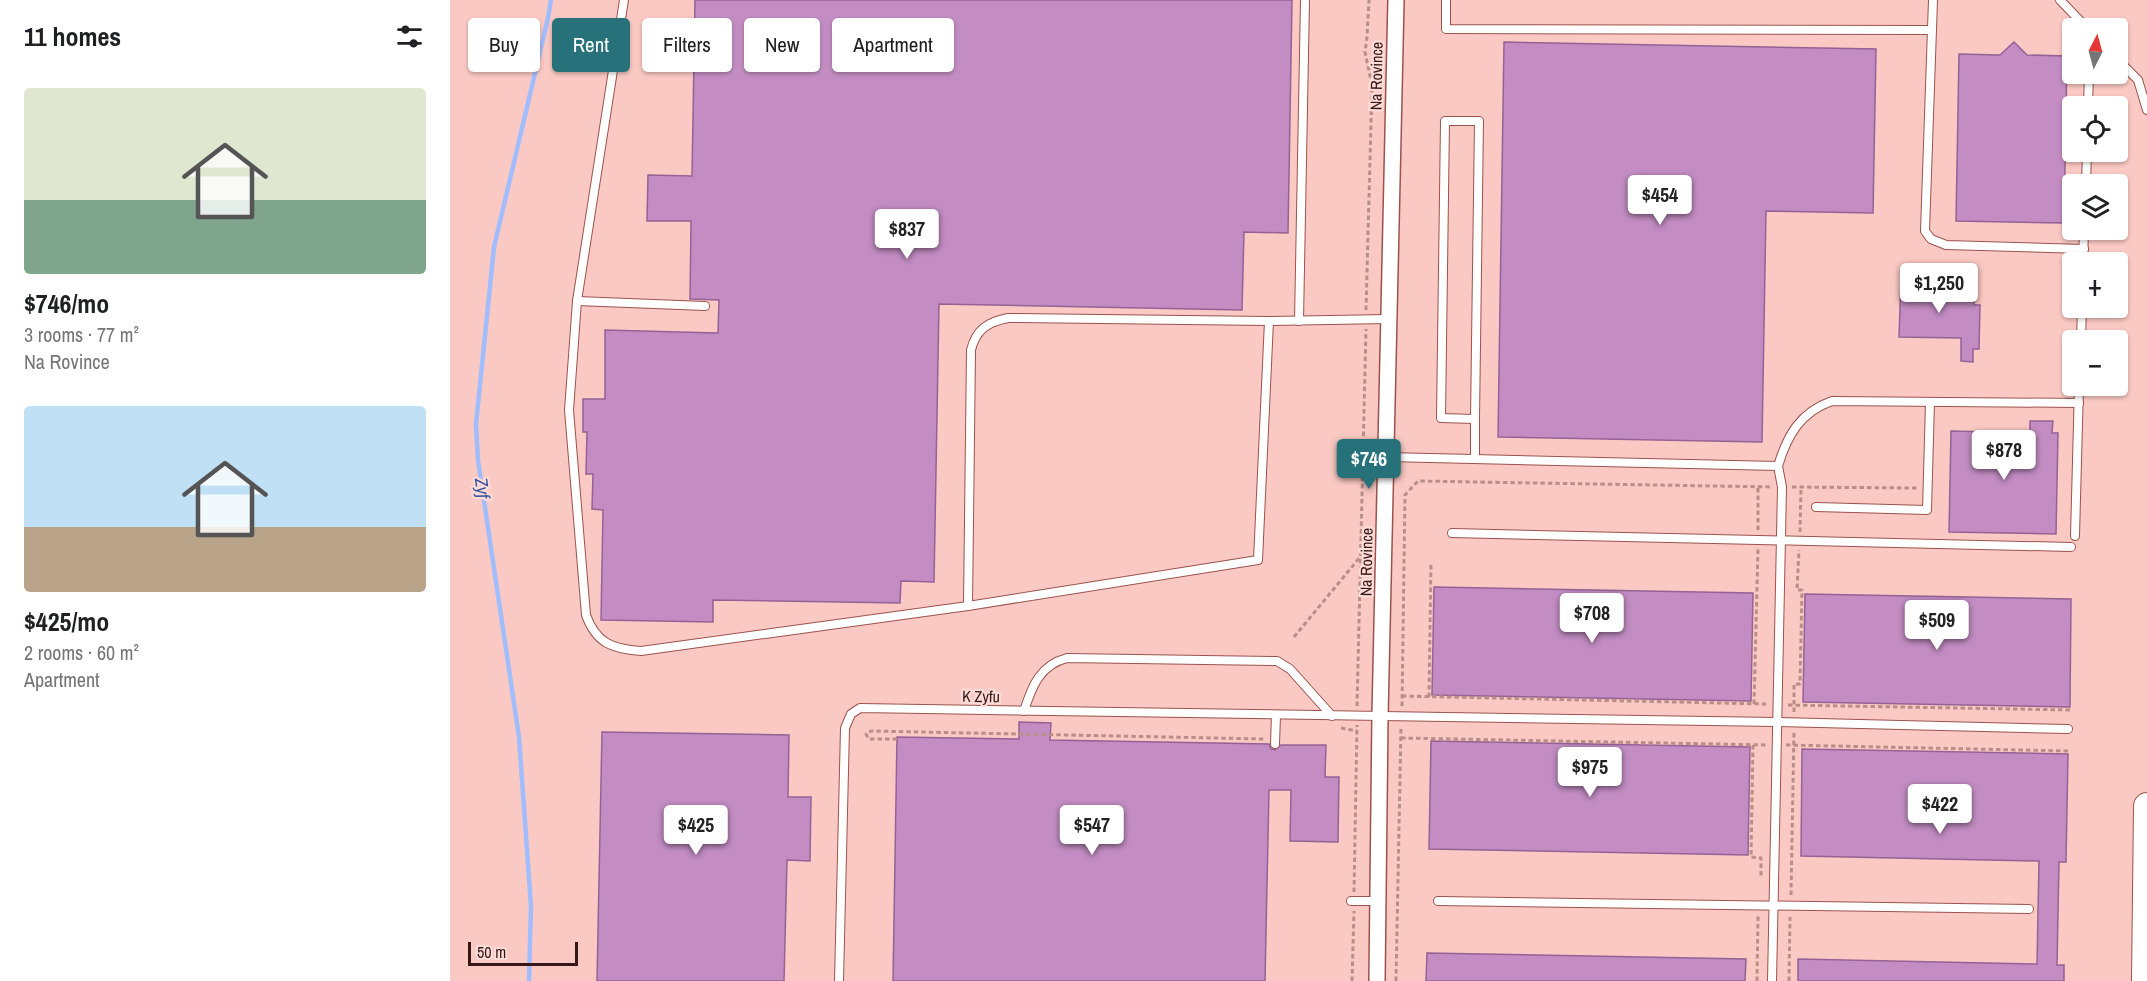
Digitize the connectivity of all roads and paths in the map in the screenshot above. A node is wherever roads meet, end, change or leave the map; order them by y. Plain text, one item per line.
1 (624, 0) edge
2 (1305, 0) edge
3 (1369, 0) edge
4 (1396, 0) edge
5 (1446, 0) edge
6 (1933, 0) edge
7 (2060, 0) edge
8 (2077, 18) edge
9 (1932, 30) junction
10 (2128, 70) edge
11 (2147, 110) edge
12 (2084, 240) edge
13 (2084, 249) junction
14 (2084, 252) edge
15 (577, 301) junction
16 (705, 306) dead end
17 (1389, 319) junction
18 (1366, 320) junction
19 (1269, 321) junction
20 (1299, 321) junction
21 (2079, 396) edge
22 (1930, 402) junction
23 (2079, 403) junction
24 (1475, 418) junction
25 (1387, 457) junction
26 (1475, 459) junction
27 (1778, 466) junction
28 (1758, 486) junction
29 (1782, 487) junction
30 (1928, 489) junction
31 (1816, 507) dead end
32 (1452, 533) dead end
33 (2075, 536) dead end
34 (1758, 540) junction
35 (1780, 540) junction
36 (2071, 548) dead end
37 (1362, 555) junction
38 (1431, 562) dead end
39 (1802, 590) dead end
40 (968, 606) junction
41 (1294, 637) dead end
42 (1402, 696) junction
43 (1429, 697) junction
44 (1754, 704) junction
45 (1778, 704) junction
46 (1794, 705) junction
47 (2070, 710) dead end
48 (1024, 711) junction
49 (1276, 715) junction
50 (1332, 716) junction
51 (1357, 716) junction
52 (1380, 716) junction
53 (1401, 717) junction
54 (1777, 722) junction
55 (1794, 722) junction
56 (1333, 728) dead end
57 (2068, 729) dead end
58 (896, 731) junction
59 (1357, 731) junction
60 (1401, 738) junction
61 (1275, 742) joint
62 (1753, 745) junction
63 (1777, 745) junction
64 (1793, 746) junction
65 (2068, 751) dead end
66 (2147, 806) edge
67 (1761, 876) dead end
68 (1353, 901) junction
69 (1378, 901) junction
70 (1438, 901) dead end
71 (1759, 905) junction
72 (1774, 905) junction
73 (1791, 905) junction
74 (2028, 909) dead end
75 (839, 981) edge
76 (1352, 981) edge
77 (1377, 981) edge
78 (1396, 981) edge
79 (1757, 981) edge
80 (1772, 981) edge
81 (1789, 981) edge
82 (2145, 981) edge

1 - 15 lane
2 - 20 lane
3 - 18 path
4 - 17 street, Na Rovince
5 - 9 lane
6 - 9 lane
7 - 8 lane
9 - 13 lane
10 - 11 lane
12 - 13 lane
13 - 14 lane
15 - 16 lane
15 - 40 lane
17 - 18 lane
17 - 25 street, Na Rovince
18 - 20 lane
18 - 37 path
19 - 20 lane
19 - 40 lane
19 - 40 lane
21 - 23 lane
22 - 23 lane
22 - 27 lane
22 - 30 lane
23 - 33 lane
24 - 24 lane
24 - 26 lane
25 - 26 lane
25 - 52 street, Na Rovince
26 - 27 lane
27 - 29 lane
28 - 29 path
28 - 34 path
28 - 42 path
29 - 30 path
29 - 35 lane
30 - 31 lane
32 - 34 lane
34 - 35 lane
34 - 44 path
35 - 36 lane
35 - 45 lane
37 - 41 path
37 - 51 path
38 - 43 path
39 - 46 path
42 - 43 path
42 - 53 path
43 - 44 path
44 - 45 path
45 - 46 path
45 - 54 lane
46 - 47 path
46 - 55 path
48 - 49 lane, K Zyfu
48 - 50 lane
48 - 75 lane, K Zyfu
49 - 50 lane, K Zyfu
49 - 61 lane
50 - 51 lane, K Zyfu
51 - 52 lane, K Zyfu
51 - 59 path
52 - 53 lane, K Zyfu
52 - 69 street, Na Rovince
53 - 54 lane, K Zyfu
53 - 60 path
54 - 55 lane, K Zyfu
54 - 63 lane
55 - 57 lane, K Zyfu
55 - 64 path
56 - 59 path
58 - 58 path
58 - 61 path
59 - 68 path
60 - 62 path
60 - 78 path
62 - 63 path
62 - 67 path
63 - 64 path
63 - 72 lane
64 - 65 path
64 - 73 path
66 - 82 highway
68 - 69 lane
68 - 76 path
69 - 77 street, Na Rovince
70 - 71 lane
71 - 72 lane
71 - 79 path
72 - 73 lane
72 - 80 lane
73 - 74 lane
73 - 81 path

